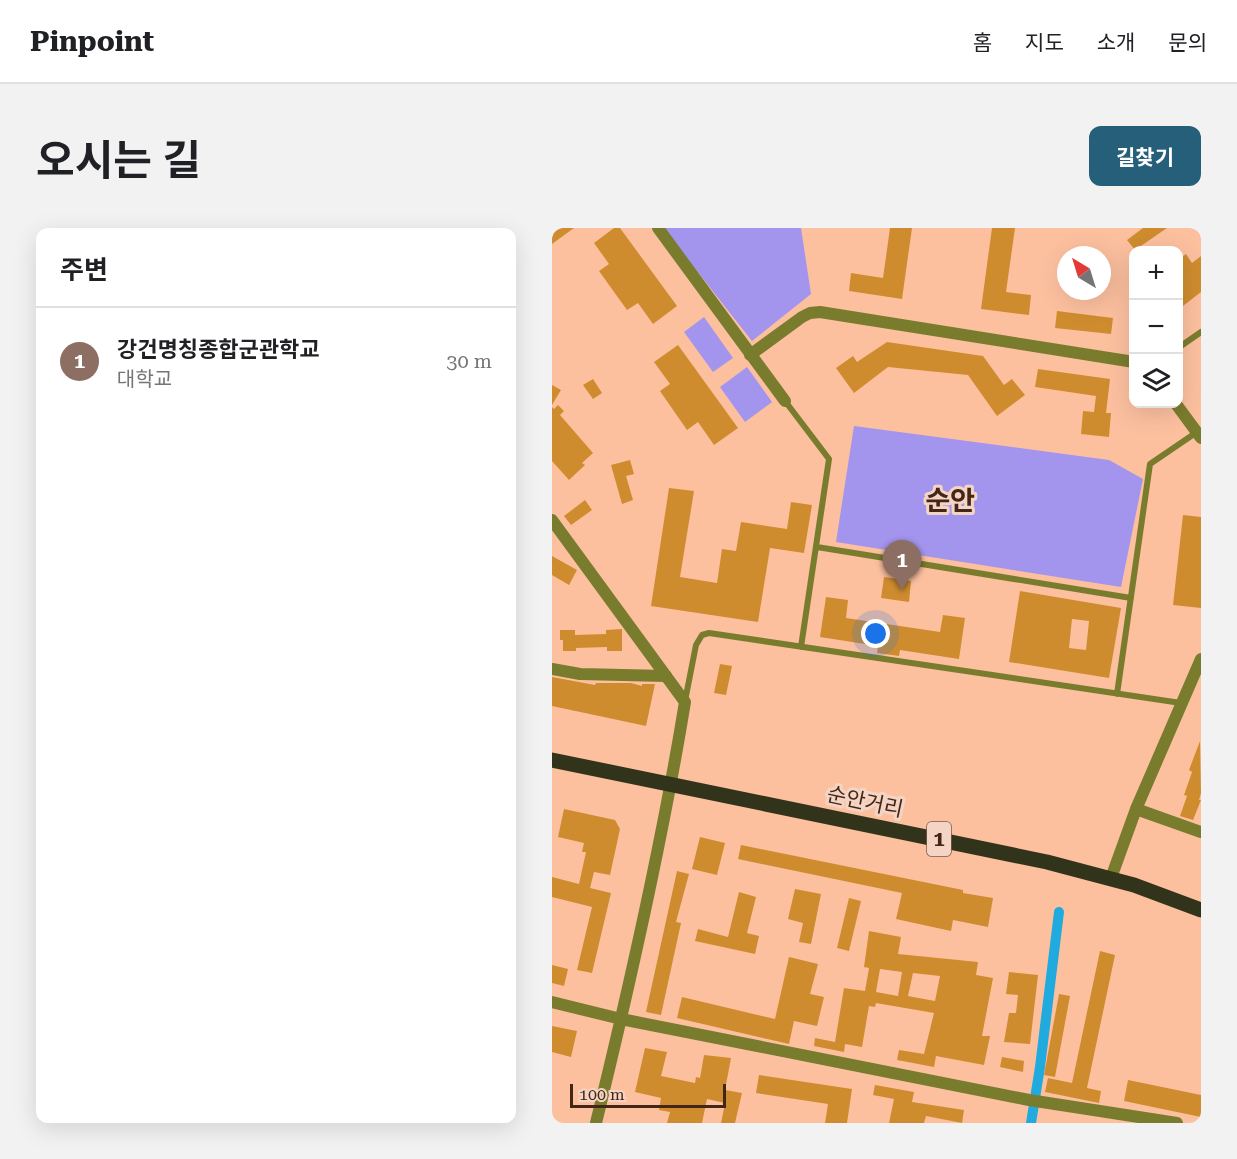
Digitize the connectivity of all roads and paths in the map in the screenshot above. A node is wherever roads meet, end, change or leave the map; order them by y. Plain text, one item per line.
1 (658, 228) edge
2 (1201, 332) edge
3 (1183, 345) edge
4 (750, 355) junction
5 (1129, 361) edge
6 (785, 401) joint
7 (1179, 408) edge
8 (1199, 435) edge
9 (552, 520) edge
10 (817, 548) junction
11 (1131, 598) junction
12 (801, 647) junction
13 (1201, 658) edge
14 (552, 669) edge
15 (666, 676) junction
16 (1117, 694) junction
17 (685, 702) junction
18 (1182, 704) junction
19 (552, 759) edge
20 (672, 784) junction
21 (1136, 809) junction
22 (1201, 832) edge
23 (1111, 878) junction
24 (1201, 910) edge
25 (552, 1002) edge
26 (621, 1019) junction
27 (596, 1123) edge
28 (1177, 1123) edge

1 - 4 street
2 - 3 lane
4 - 5 street
4 - 6 street
6 - 10 lane
7 - 8 street
8 - 11 lane
9 - 15 street
10 - 11 lane
10 - 12 lane
11 - 16 lane
12 - 16 lane
12 - 17 lane
13 - 18 street
14 - 15 street
15 - 17 street
16 - 18 lane
17 - 20 street
18 - 21 street
19 - 20 main road, 순안거리 / 1
20 - 23 main road, 순안거리 / 1
20 - 26 street
21 - 22 street
21 - 23 street
23 - 24 main road, 순안거리 / 1
25 - 26 street
26 - 27 street
26 - 28 street

